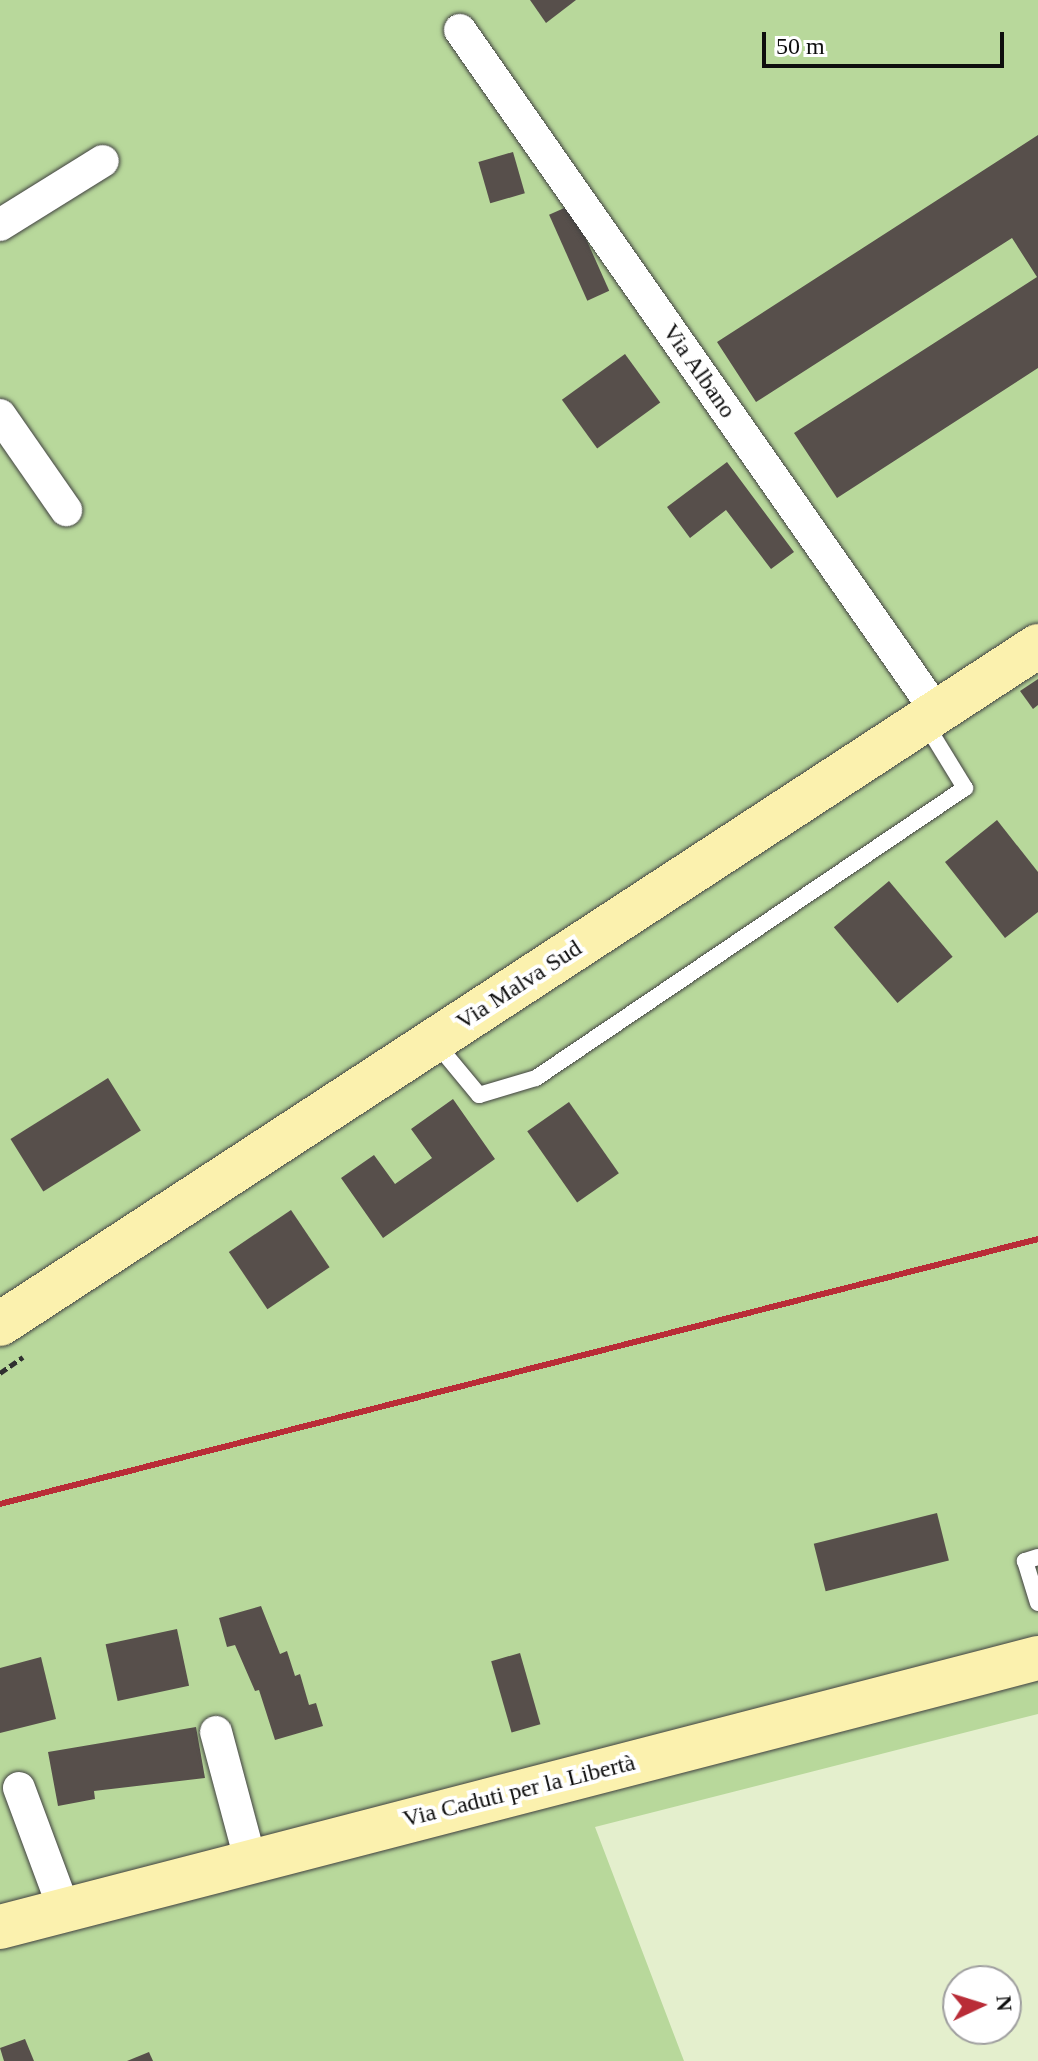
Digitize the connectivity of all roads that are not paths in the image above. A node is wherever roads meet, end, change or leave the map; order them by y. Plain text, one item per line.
1 (460, 30) dead end
2 (103, 161) dead end
3 (0, 225) edge
4 (0, 415) edge
5 (66, 510) dead end
6 (1038, 646) edge
7 (930, 716) junction
8 (434, 1041) junction
9 (0, 1324) edge
10 (1038, 1557) edge
11 (1038, 1603) edge
12 (1038, 1658) edge
13 (216, 1732) dead end
14 (19, 1788) dead end
15 (251, 1863) junction
16 (64, 1909) junction
17 (0, 1927) edge

1 - 7 street, Via Albano
2 - 3 street
4 - 5 street
6 - 7 street, Via Malva Sud
7 - 8 street, Via Malva Sud
7 - 8 lane
8 - 9 street, Via Malva Sud
10 - 11 lane
12 - 15 street, Via Caduti per la Libertà
13 - 15 street
14 - 16 street
15 - 16 street, Via Caduti per la Libertà
16 - 17 street, Via Caduti per la Libertà

